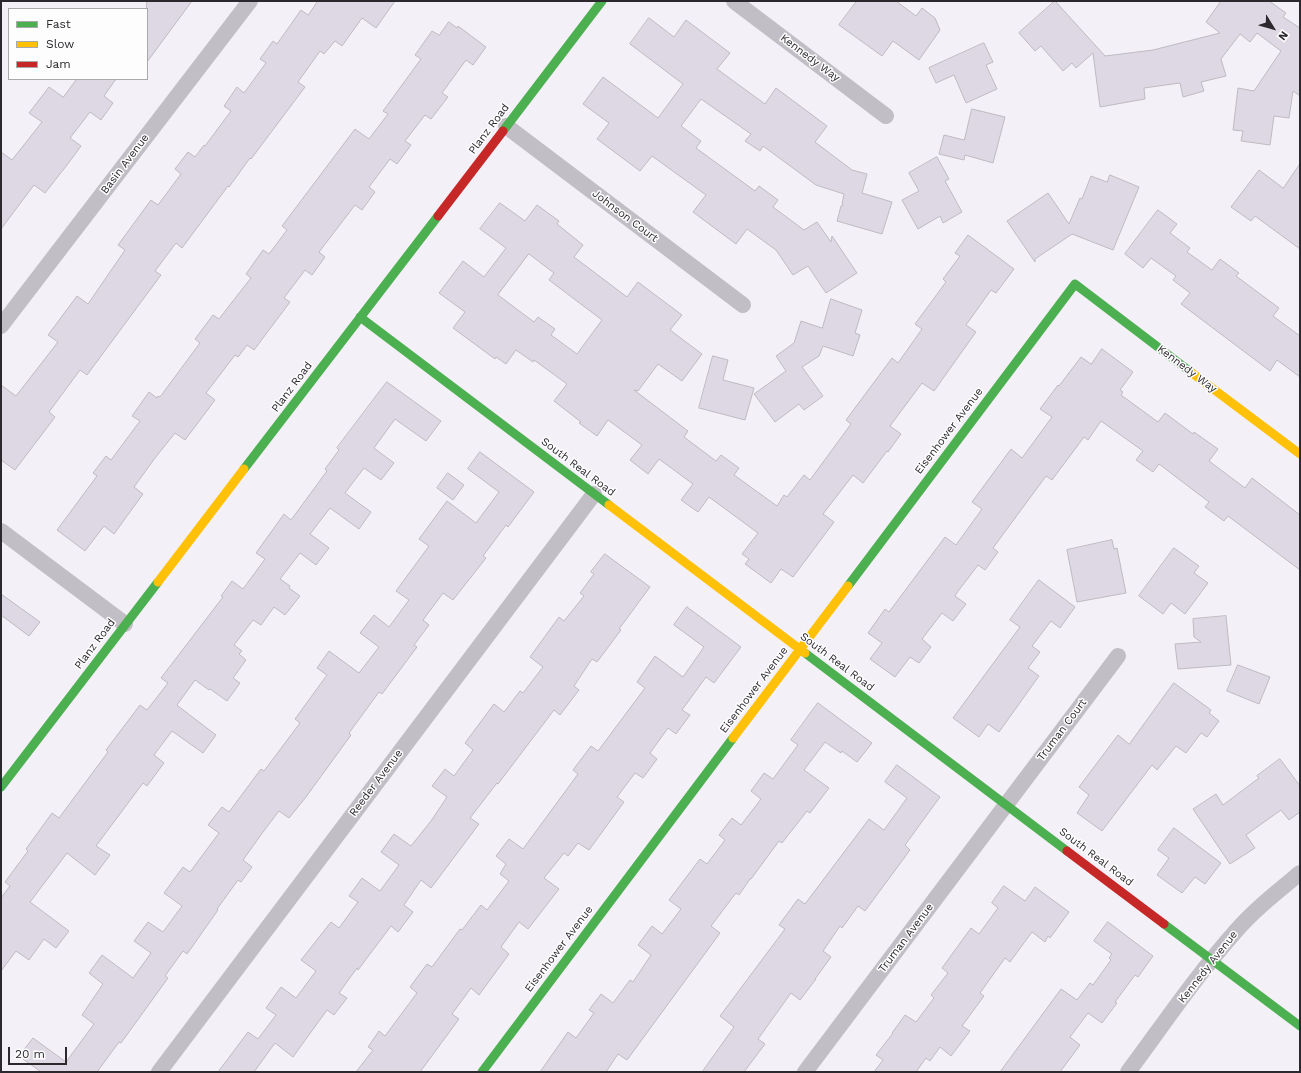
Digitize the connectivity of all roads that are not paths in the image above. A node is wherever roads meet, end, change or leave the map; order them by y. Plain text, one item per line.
1 (250, 1) edge
2 (602, 1) edge
3 (734, 1) edge
4 (886, 116) dead end
5 (506, 126) junction
6 (1075, 284) joint
7 (744, 305) dead end
8 (360, 317) junction
9 (1, 326) edge
10 (1300, 454) edge
11 (594, 494) junction
12 (1, 530) edge
13 (125, 624) junction
14 (800, 649) junction
15 (1118, 656) dead end
16 (1, 787) edge
17 (1006, 805) junction
18 (1300, 873) edge
19 (1212, 960) junction
20 (1300, 1026) edge
21 (165, 1070) edge
22 (482, 1072) edge
23 (805, 1072) edge
24 (1128, 1072) edge

1 - 9 street, Basin Avenue
2 - 5 street, Planz Road
3 - 4 street, Kennedy Way
5 - 7 street, Johnson Court
5 - 8 street, Planz Road
6 - 10 street, Kennedy Way
6 - 14 street, Eisenhower Avenue
8 - 11 street, South Real Road
8 - 13 street, Planz Road
11 - 14 street, South Real Road
11 - 21 street, Reeder Avenue
12 - 13 street
13 - 16 street, Planz Road
14 - 17 street, South Real Road
14 - 22 street, Eisenhower Avenue
15 - 17 street, Truman Court
17 - 19 street, South Real Road
17 - 23 street, Truman Avenue
18 - 19 street, Kennedy Avenue
19 - 20 street, South Real Road
19 - 24 street, Kennedy Avenue

